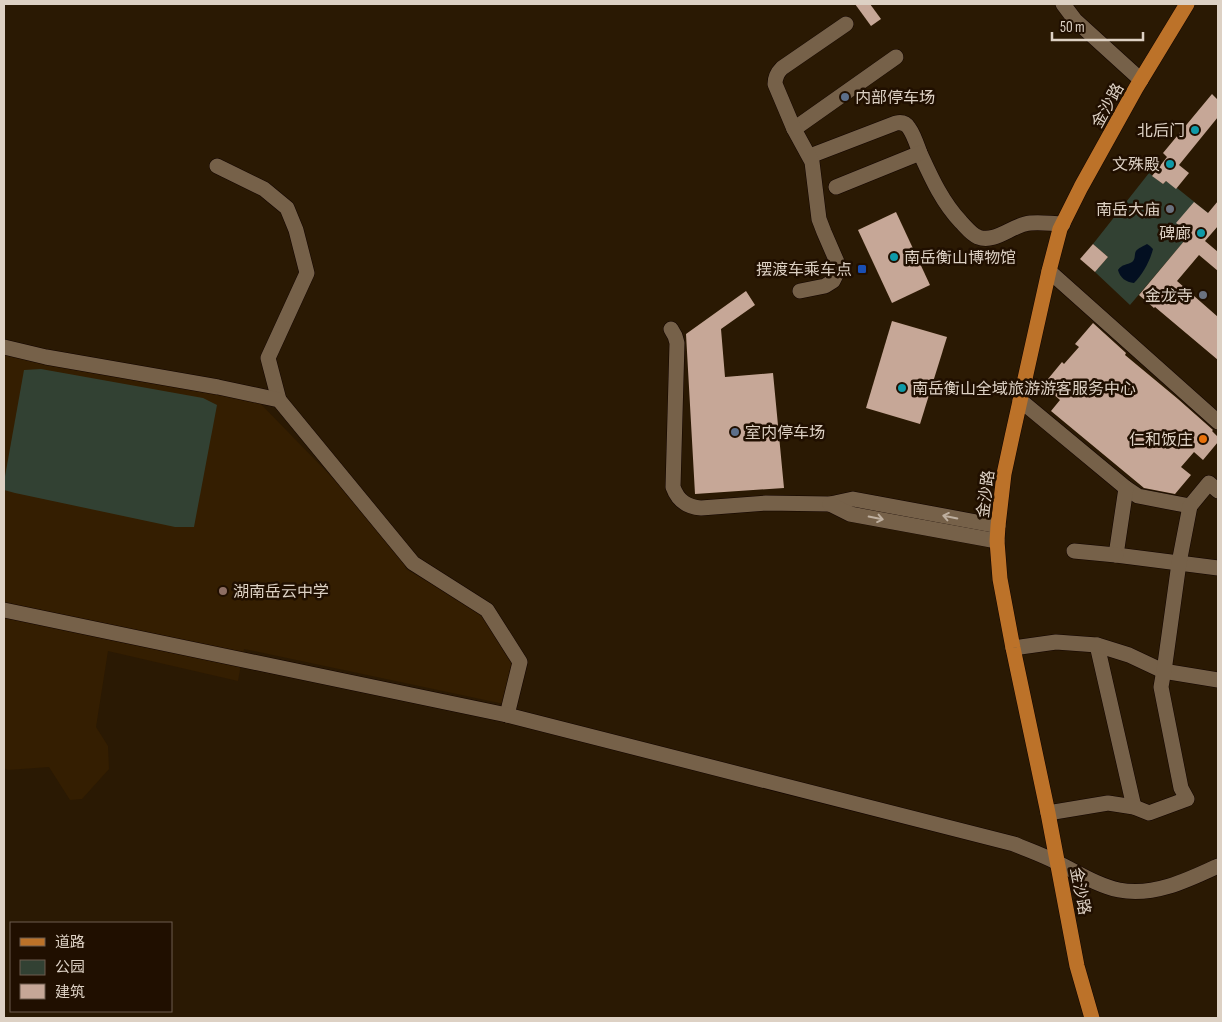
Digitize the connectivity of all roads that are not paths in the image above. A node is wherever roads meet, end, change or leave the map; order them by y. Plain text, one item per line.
1 (1063, 4) edge
2 (1187, 4) edge
3 (846, 24) dead end
4 (896, 57) dead end
5 (1141, 80) junction
6 (794, 129) junction
7 (920, 153) junction
8 (810, 156) junction
9 (217, 166) dead end
10 (836, 187) dead end
11 (1063, 224) junction
12 (1049, 270) junction
13 (800, 291) dead end
14 (671, 329) dead end
15 (4, 347) edge
16 (279, 400) junction
17 (1020, 400) junction
18 (1218, 422) edge
19 (1215, 482) edge
20 (1126, 488) junction
21 (1190, 506) junction
22 (998, 534) junction
23 (1074, 551) dead end
24 (1116, 555) junction
25 (1179, 563) junction
26 (1218, 568) edge
27 (4, 610) edge
28 (1097, 646) junction
29 (1013, 648) junction
30 (1163, 671) junction
31 (1218, 680) edge
32 (507, 715) junction
33 (1134, 807) junction
34 (1048, 813) junction
35 (1057, 862) junction
36 (1218, 866) edge
37 (1092, 1018) edge

1 - 5 street
2 - 5 main road, 金沙路
3 - 6 street
4 - 6 street
5 - 11 main road, 金沙路
6 - 8 street
7 - 8 street
7 - 10 street
7 - 11 street
8 - 13 street
9 - 16 street
11 - 12 main road, 金沙路
12 - 17 main road, 金沙路
12 - 18 street
14 - 22 street
15 - 16 street
16 - 32 street
17 - 20 street
17 - 22 main road, 金沙路
19 - 21 street
20 - 21 street
20 - 24 street
21 - 25 street
22 - 29 main road, 金沙路
23 - 24 street
24 - 25 street
25 - 26 street
25 - 30 street
27 - 32 street
28 - 29 street
28 - 30 street
28 - 33 street
29 - 34 main road, 金沙路
30 - 31 street
30 - 33 street
32 - 35 street
33 - 34 street
34 - 35 main road, 金沙路
35 - 36 street
35 - 37 main road, 金沙路

